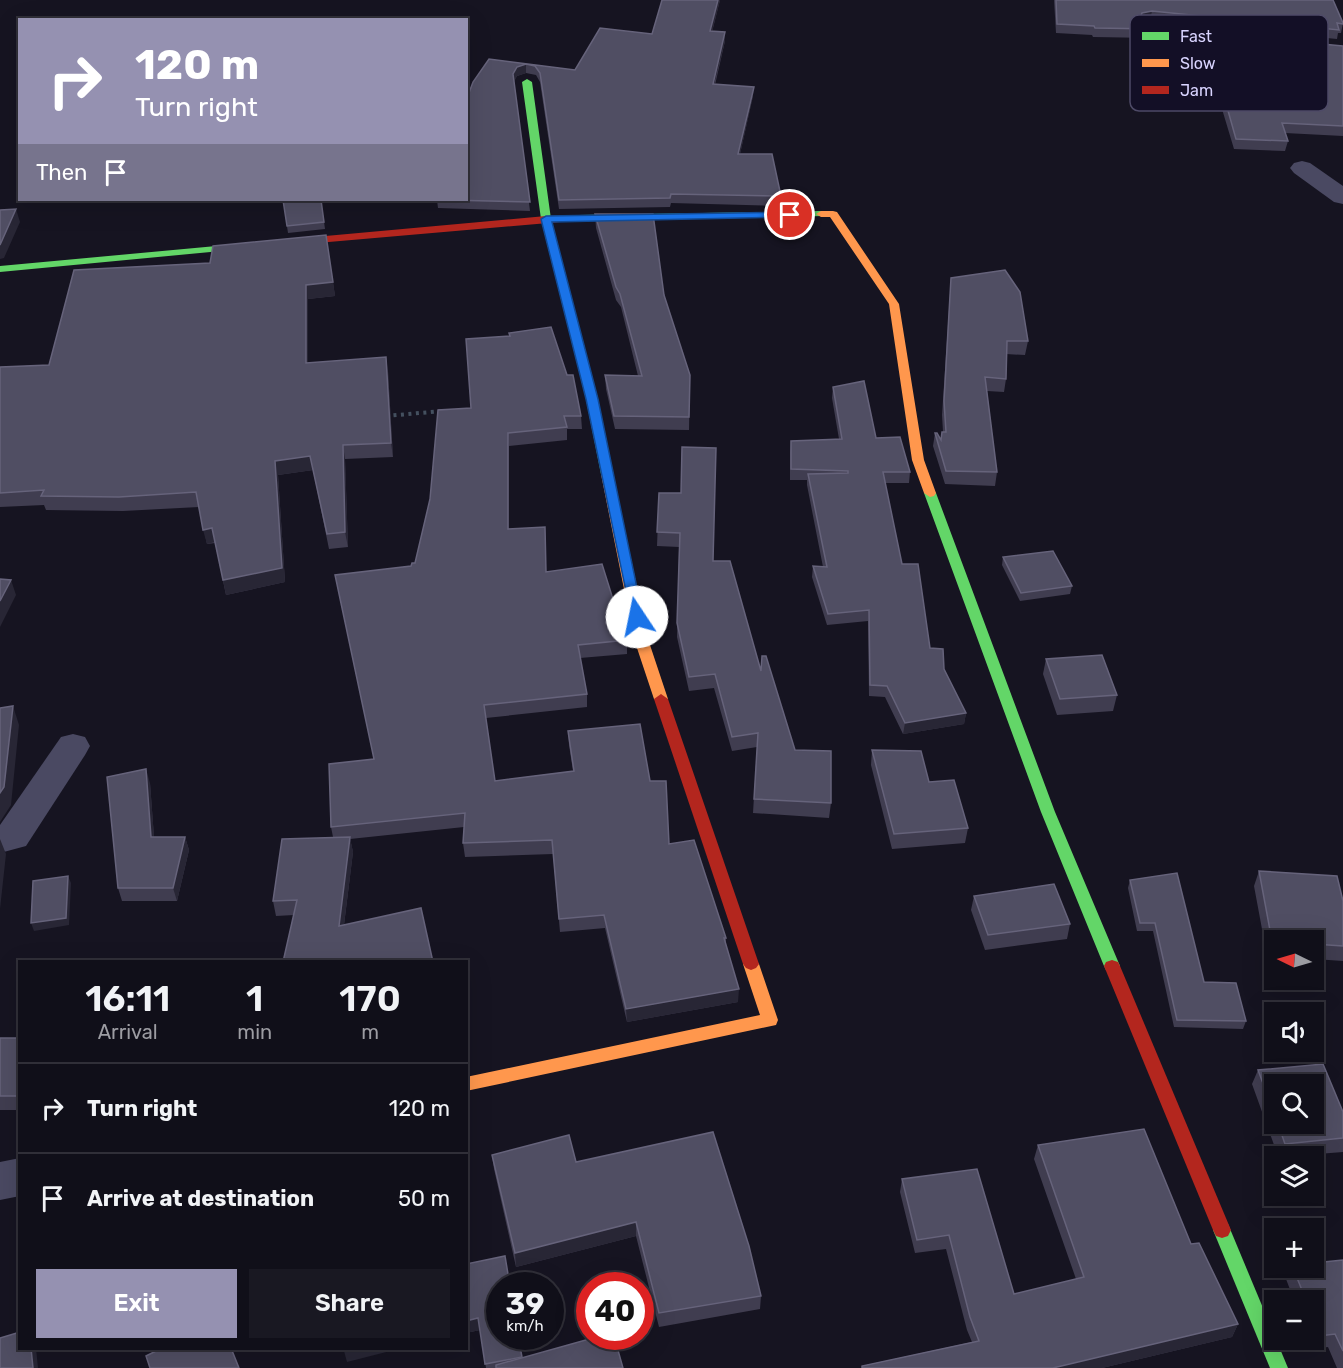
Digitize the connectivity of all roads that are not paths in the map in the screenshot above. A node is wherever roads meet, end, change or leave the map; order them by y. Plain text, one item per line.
1 (527, 82) dead end
2 (1302, 168) dead end
3 (1343, 197) edge
4 (546, 219) junction
5 (0, 269) edge
6 (73, 746) dead end
7 (0, 839) edge
8 (468, 1083) edge
9 (18, 1177) edge
10 (0, 1181) edge
11 (1279, 1368) edge

1 - 4 street
2 - 3 street
4 - 5 street
4 - 8 street
4 - 11 street
6 - 7 street
9 - 10 street

